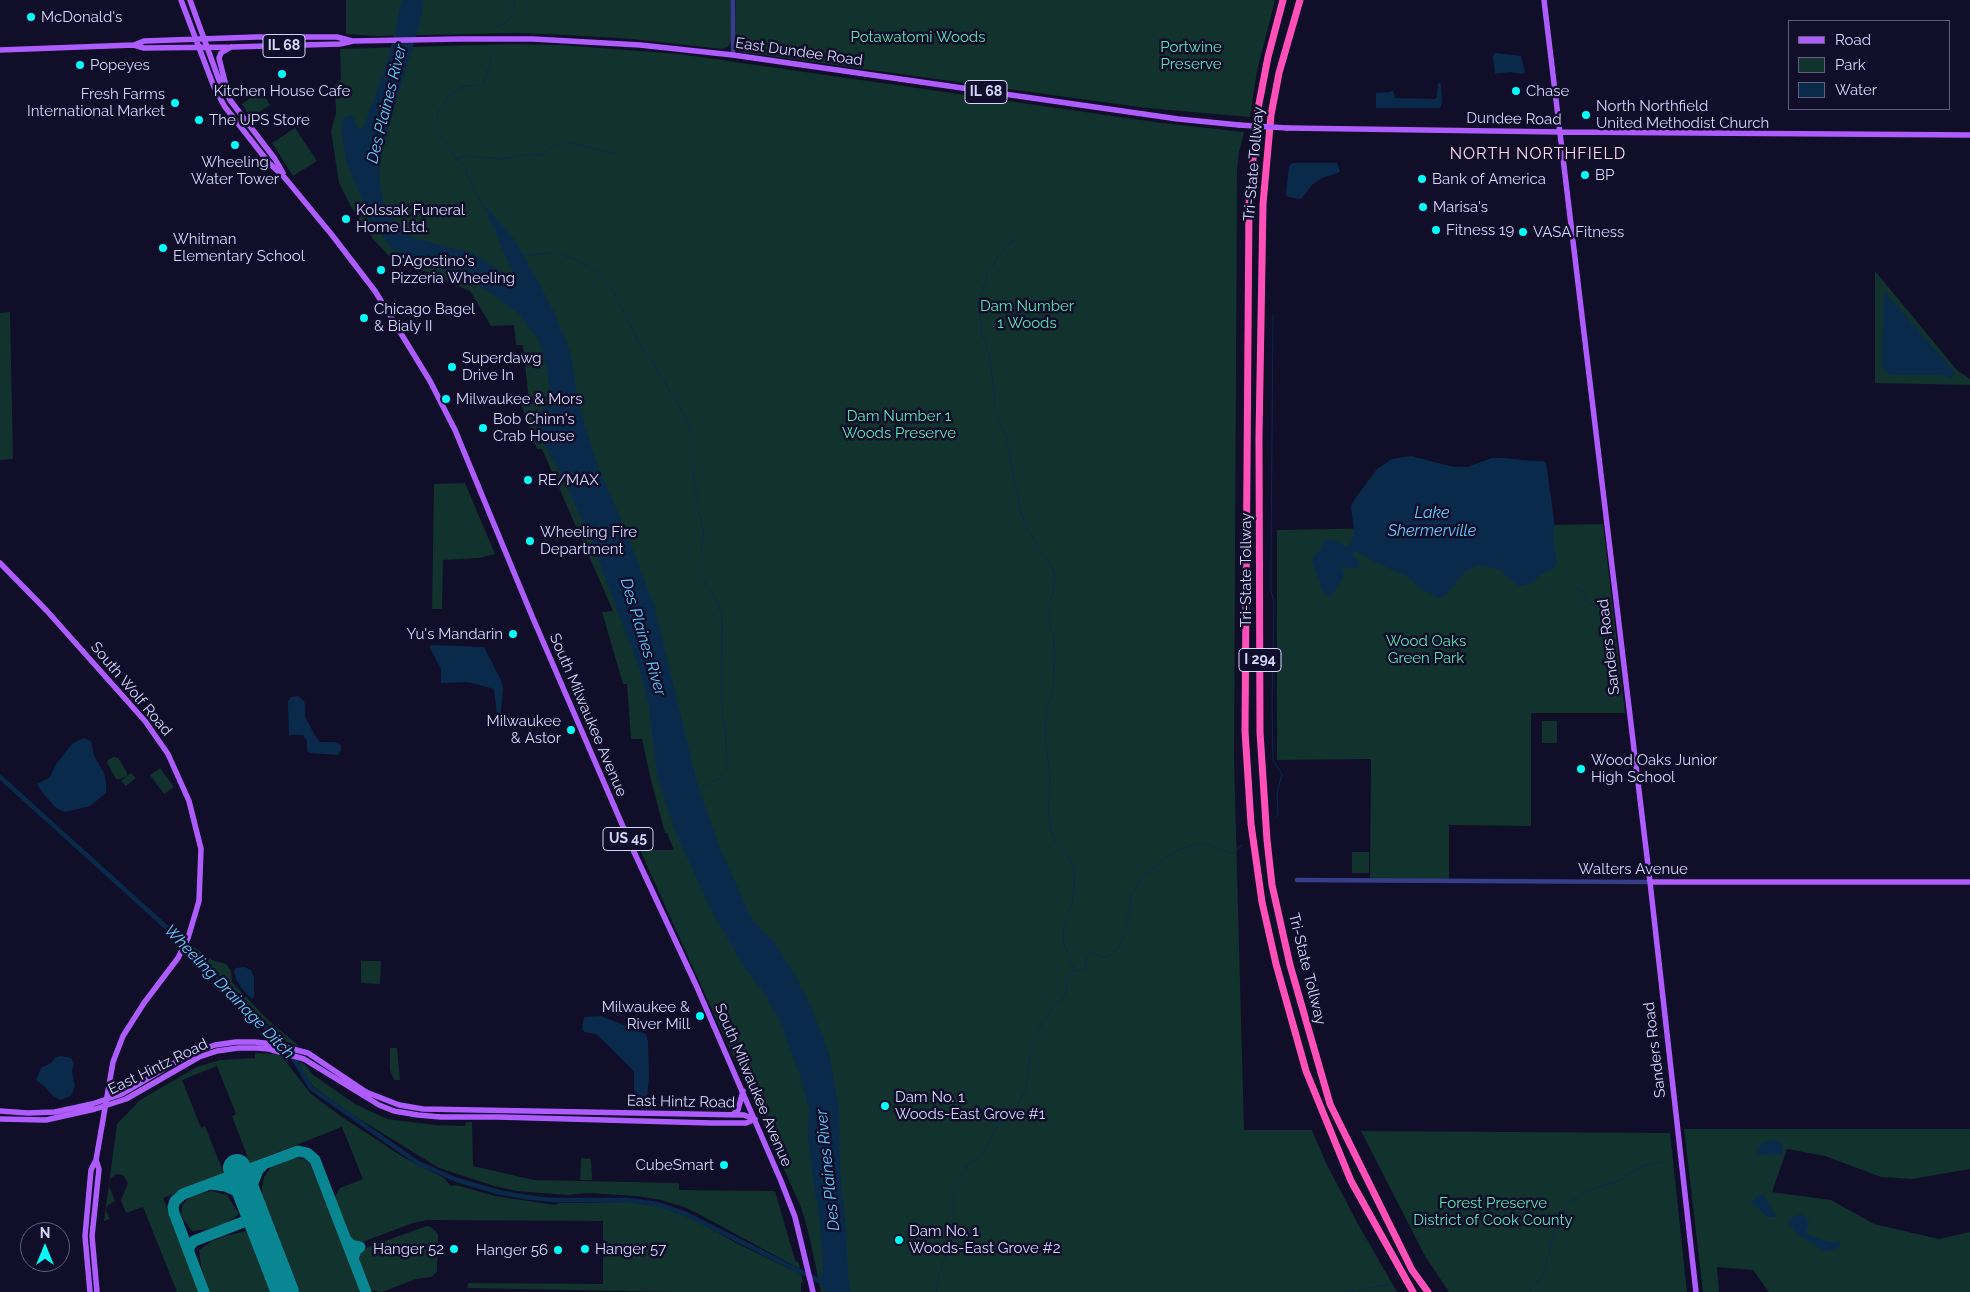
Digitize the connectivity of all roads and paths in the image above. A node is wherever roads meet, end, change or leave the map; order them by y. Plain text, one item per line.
1 (181, 0) edge
2 (190, 0) edge
3 (733, 0) edge
4 (1283, 0) edge
5 (1300, 0) edge
6 (1544, 0) edge
7 (195, 39) junction
8 (205, 39) junction
9 (353, 41) junction
10 (134, 44) junction
11 (198, 47) junction
12 (208, 47) junction
13 (231, 47) junction
14 (0, 50) edge
15 (733, 55) junction
16 (230, 100) junction
17 (1238, 125) joint
18 (1560, 132) junction
19 (1970, 135) edge
20 (285, 178) junction
21 (0, 563) edge
22 (1297, 880) dead end
23 (1650, 882) junction
24 (1970, 882) edge
25 (271, 1047) junction
26 (742, 1091) junction
27 (108, 1099) junction
28 (106, 1106) junction
29 (0, 1111) edge
30 (732, 1115) junction
31 (0, 1118) edge
32 (755, 1119) junction
33 (96, 1160) junction
34 (90, 1292) edge
35 (97, 1292) edge
36 (813, 1292) edge
37 (1413, 1292) edge
38 (1428, 1292) edge
39 (1696, 1292) edge

1 - 7 main road, US 45
2 - 8 main road, US 45
3 - 15 street
4 - 37 highway, Tri-State Tollway / I 294
5 - 38 highway, Tri-State Tollway / I 294
6 - 18 main road, Sanders Road
7 - 8 main road, East Dundee Road / IL 68
7 - 10 main road, East Dundee Road / IL 68
7 - 11 main road, South Milwaukee Avenue / US 45
8 - 9 main road, East Dundee Road / IL 68
8 - 12 main road, South Milwaukee Avenue / US 45
9 - 13 main road, East Dundee Road / IL 68
9 - 15 main road, East Dundee Road / IL 68
10 - 11 main road, East Dundee Road / IL 68
10 - 14 main road, East Dundee Road / IL 68
11 - 12 main road, East Dundee Road / IL 68
11 - 20 main road, South Milwaukee Avenue / US 45
12 - 13 main road, East Dundee Road / IL 68
12 - 16 main road, South Milwaukee Avenue / US 45
13 - 16 main road
15 - 17 main road, East Dundee Road / IL 68
16 - 20 main road, South Milwaukee Avenue / US 45
17 - 18 main road, Dundee Road / IL 68, bridge
18 - 19 main road, Dundee Road / IL 68
18 - 23 main road, Sanders Road
20 - 26 main road, South Milwaukee Avenue / US 45
21 - 27 main road, South Wolf Road
22 - 23 street, Walters Avenue
23 - 24 main road, Walters Avenue
23 - 39 main road, Sanders Road
25 - 27 main road, East Hintz Road
25 - 28 main road, East Hintz Road
25 - 30 main road, East Hintz Road
25 - 32 main road, East Hintz Road
26 - 30 main road
26 - 32 main road, South Milwaukee Avenue / US 45
27 - 28 main road, South Wolf Road
27 - 29 main road, East Hintz Road
28 - 31 main road, East Hintz Road
28 - 33 main road, South Wolf Road
30 - 32 main road, East Hintz Road
32 - 36 main road, South Milwaukee Avenue / US 45
33 - 34 main road, South Wolf Road
33 - 35 main road, South Wolf Road

